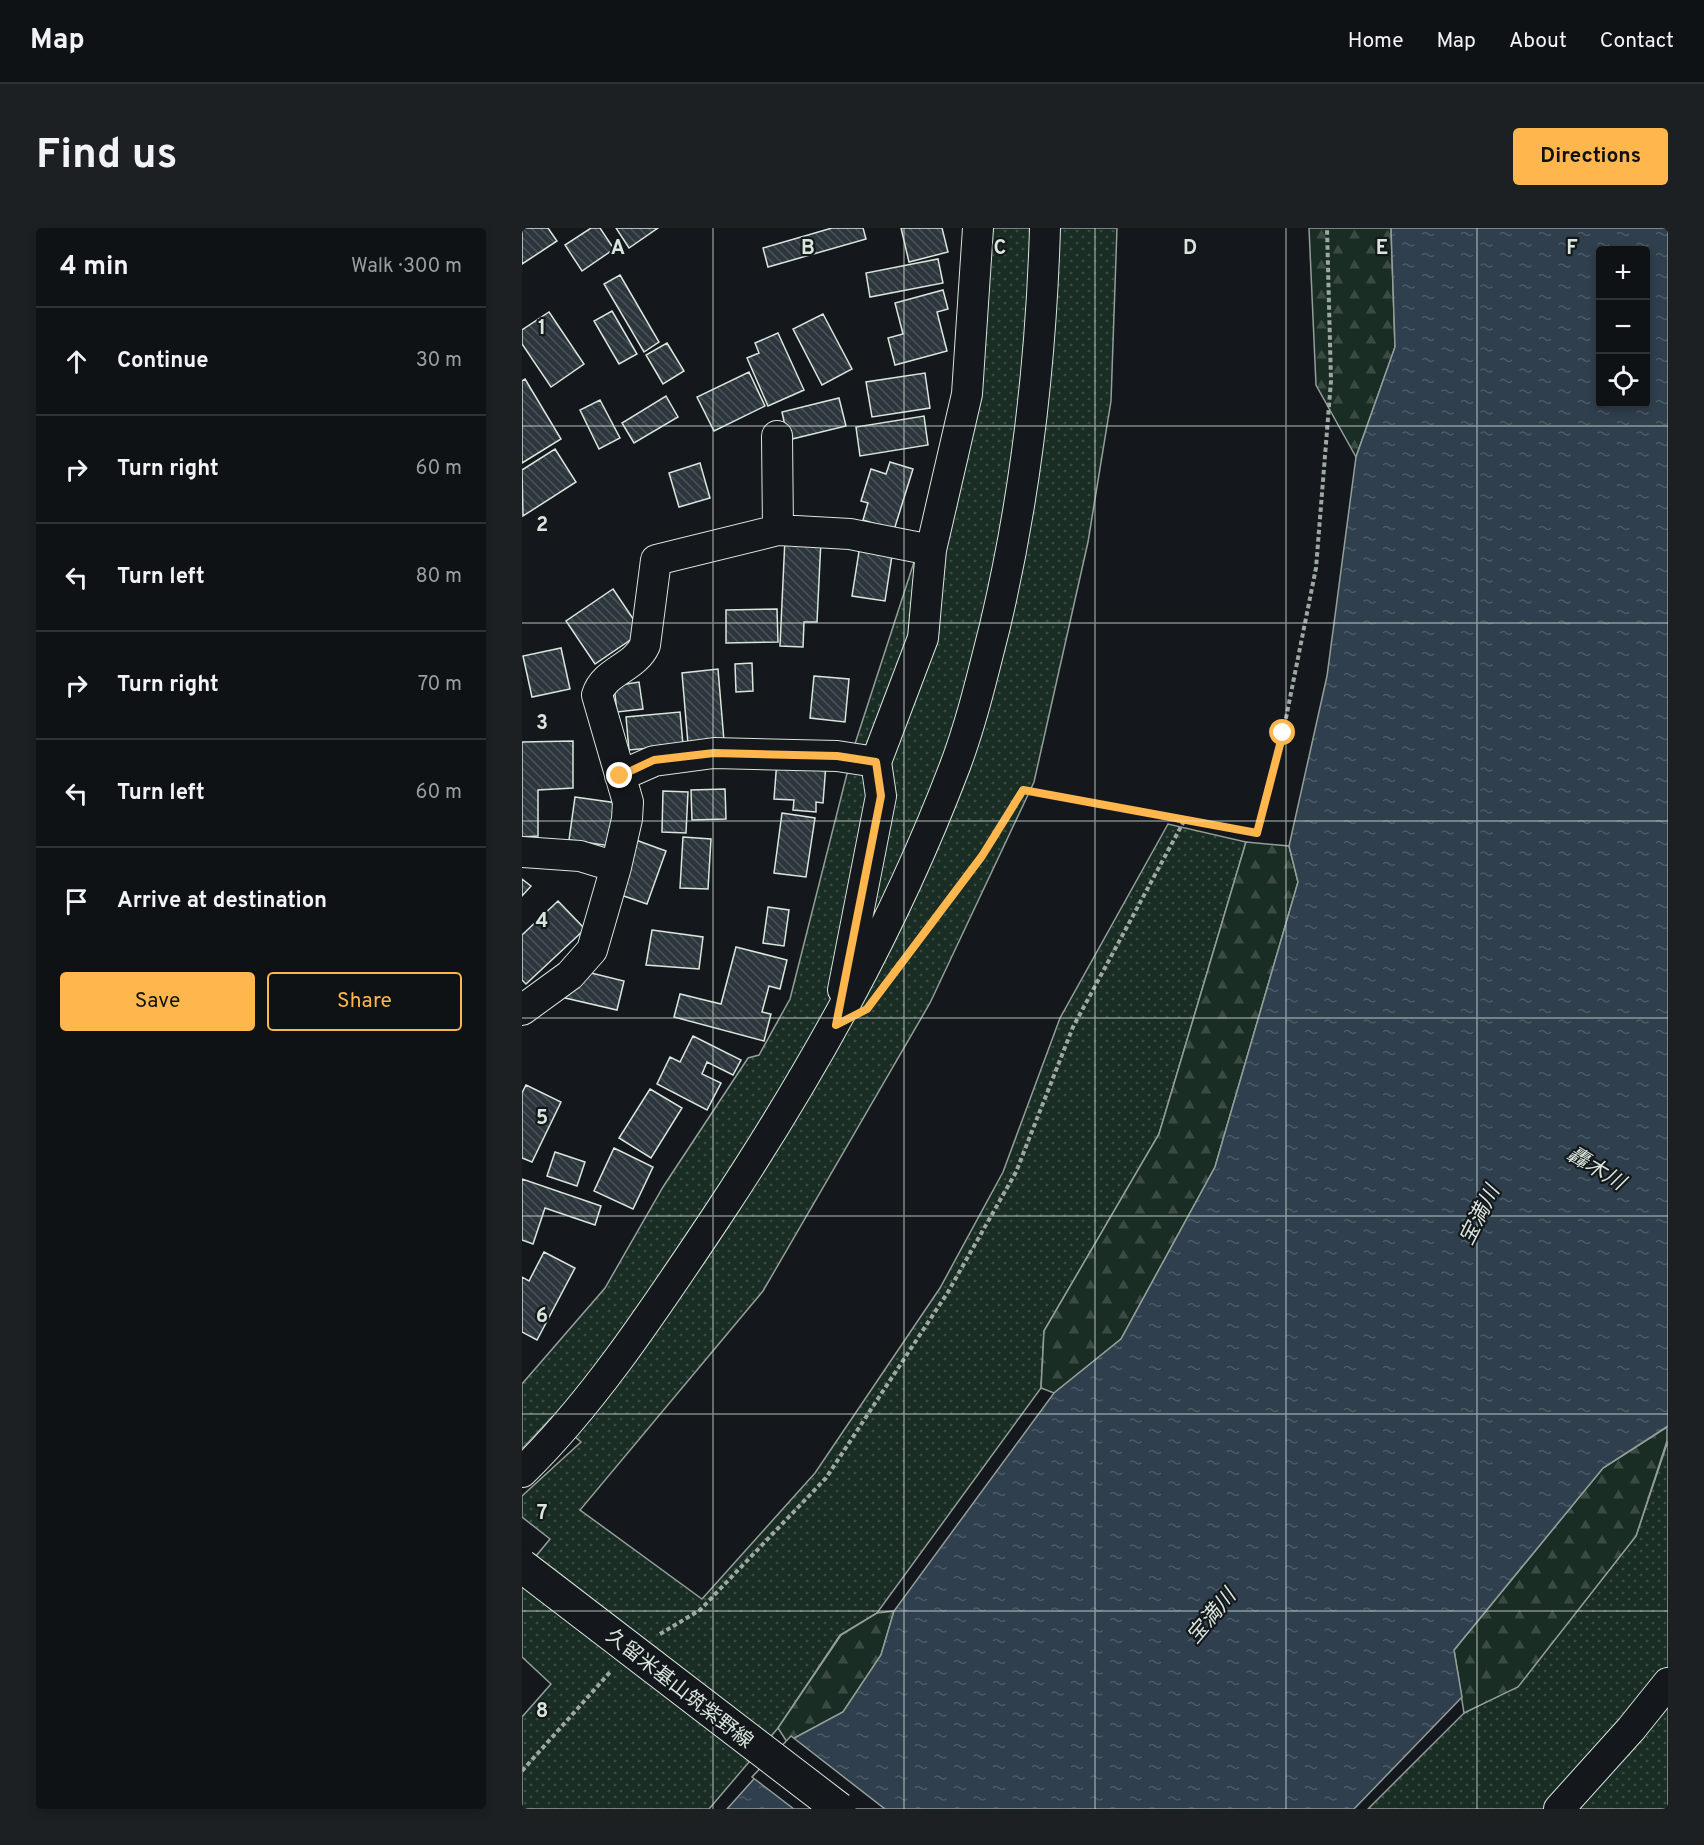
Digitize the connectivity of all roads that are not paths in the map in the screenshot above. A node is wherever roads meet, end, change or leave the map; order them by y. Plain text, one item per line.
1 (978, 228) edge
2 (1045, 228) edge
3 (777, 436) dead end
4 (778, 530) junction
5 (931, 550) junction
6 (876, 762) junction
7 (620, 776) junction
8 (522, 852) edge
9 (615, 867) junction
10 (522, 1010) edge
11 (836, 1025) junction
12 (522, 1472) edge
13 (522, 1566) edge
14 (1668, 1683) edge
15 (838, 1809) edge
16 (1559, 1809) edge

1 - 5 street
2 - 11 street
3 - 4 street
4 - 5 street
4 - 7 street
5 - 6 street
6 - 7 street
6 - 11 street
7 - 9 street
8 - 9 street
9 - 10 street
11 - 12 street
13 - 15 main road, 久留米基山筑紫野線, bridge
14 - 16 street

